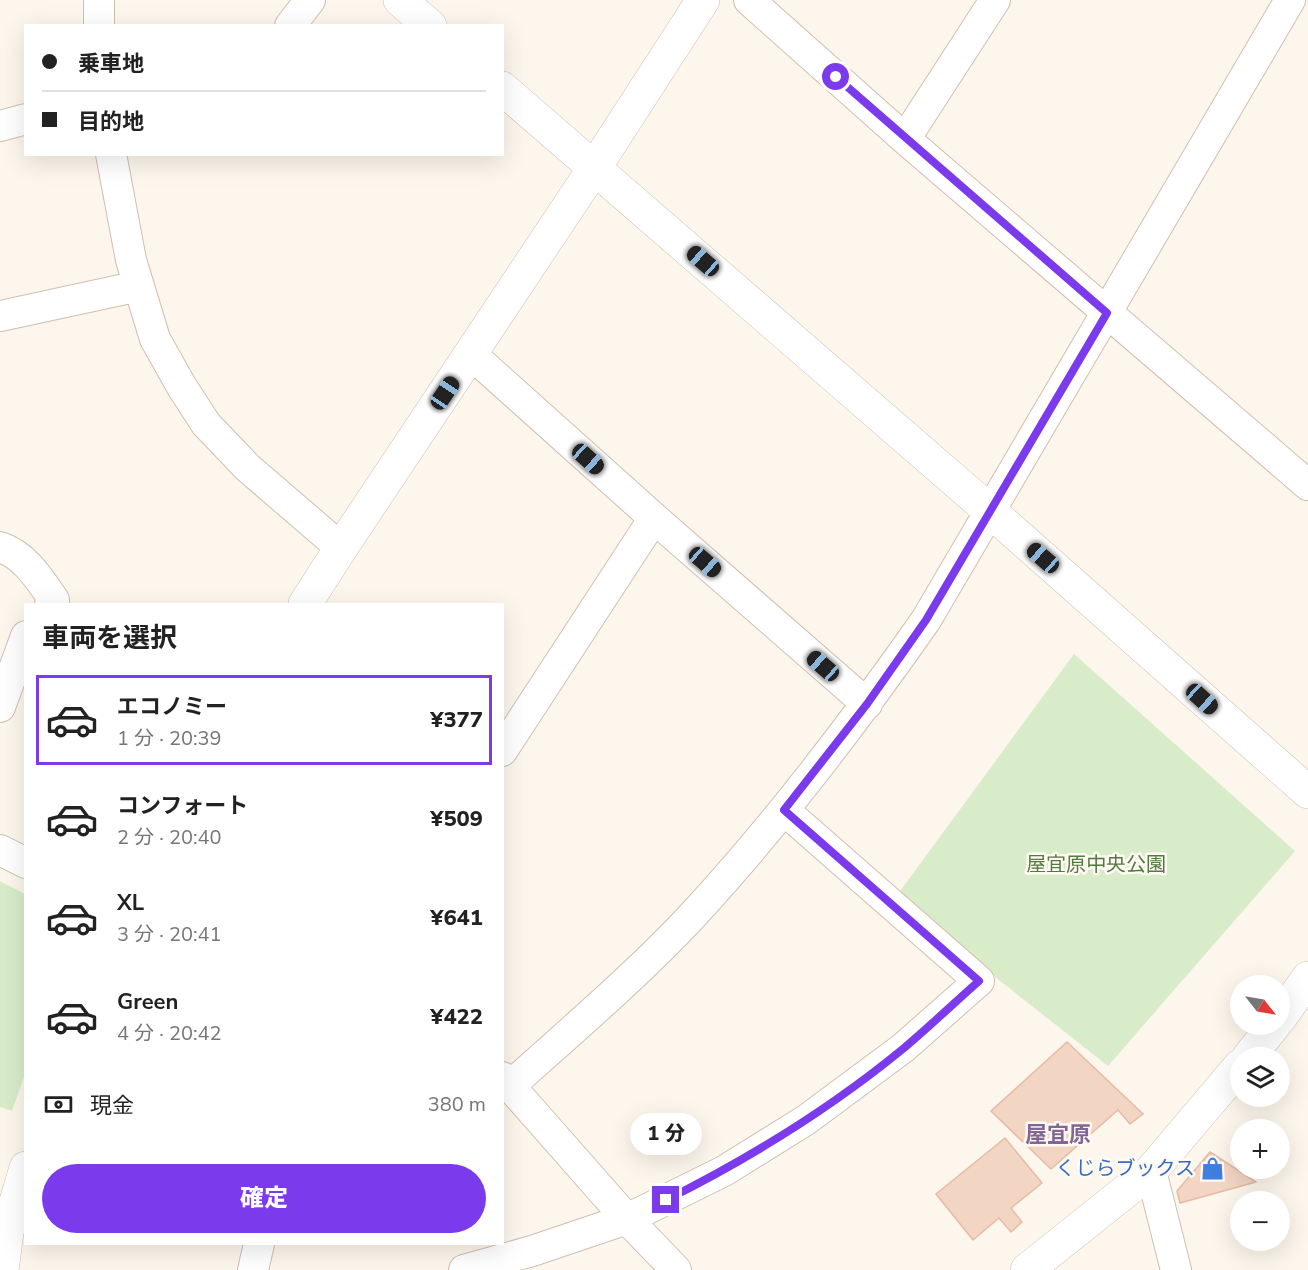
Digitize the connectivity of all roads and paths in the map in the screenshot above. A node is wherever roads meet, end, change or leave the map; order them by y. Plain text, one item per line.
1 (99, 0) edge
2 (310, 0) edge
3 (400, 0) edge
4 (703, 0) edge
5 (749, 0) edge
6 (995, 0) edge
7 (1290, 0) edge
8 (99, 24) edge
9 (292, 24) edge
10 (428, 24) edge
11 (504, 90) edge
12 (24, 120) edge
13 (0, 126) edge
14 (905, 139) junction
15 (111, 156) edge
16 (595, 167) junction
17 (139, 286) junction
18 (1107, 313) junction
19 (0, 315) edge
20 (471, 354) junction
21 (1307, 482) edge
22 (990, 512) junction
23 (654, 518) junction
24 (0, 547) edge
25 (341, 548) junction
26 (51, 603) edge
27 (306, 603) edge
28 (24, 641) edge
29 (867, 704) junction
30 (0, 707) edge
31 (504, 748) edge
32 (1308, 792) edge
33 (784, 810) junction
34 (0, 850) edge
35 (24, 862) edge
36 (1308, 978) edge
37 (1290, 1004) edge
38 (1266, 1035) edge
39 (1257, 1047) edge
40 (1230, 1078) edge
41 (506, 1081) edge
42 (1150, 1171) junction
43 (24, 1175) edge
44 (627, 1219) junction
45 (260, 1245) edge
46 (2, 1270) edge
47 (253, 1270) edge
48 (464, 1270) edge
49 (676, 1270) edge
50 (1027, 1270) edge
51 (1176, 1270) edge

1 - 8 street
2 - 9 street
3 - 10 street
4 - 16 street
5 - 14 street
6 - 14 street
7 - 18 street
11 - 16 street
12 - 13 street
14 - 18 street
15 - 17 street
16 - 20 street
16 - 22 street
17 - 19 street
17 - 25 street
18 - 21 street
18 - 22 street
20 - 23 street
20 - 25 street
22 - 29 street
22 - 32 street
23 - 29 street
23 - 31 street
24 - 26 street
25 - 27 street
28 - 30 street
29 - 33 street
33 - 41 street
33 - 44 street
34 - 35 street
36 - 37 street
38 - 39 street
40 - 42 street
41 - 44 street
42 - 50 street
42 - 51 street
43 - 46 street
44 - 48 street
44 - 49 street
45 - 47 street

